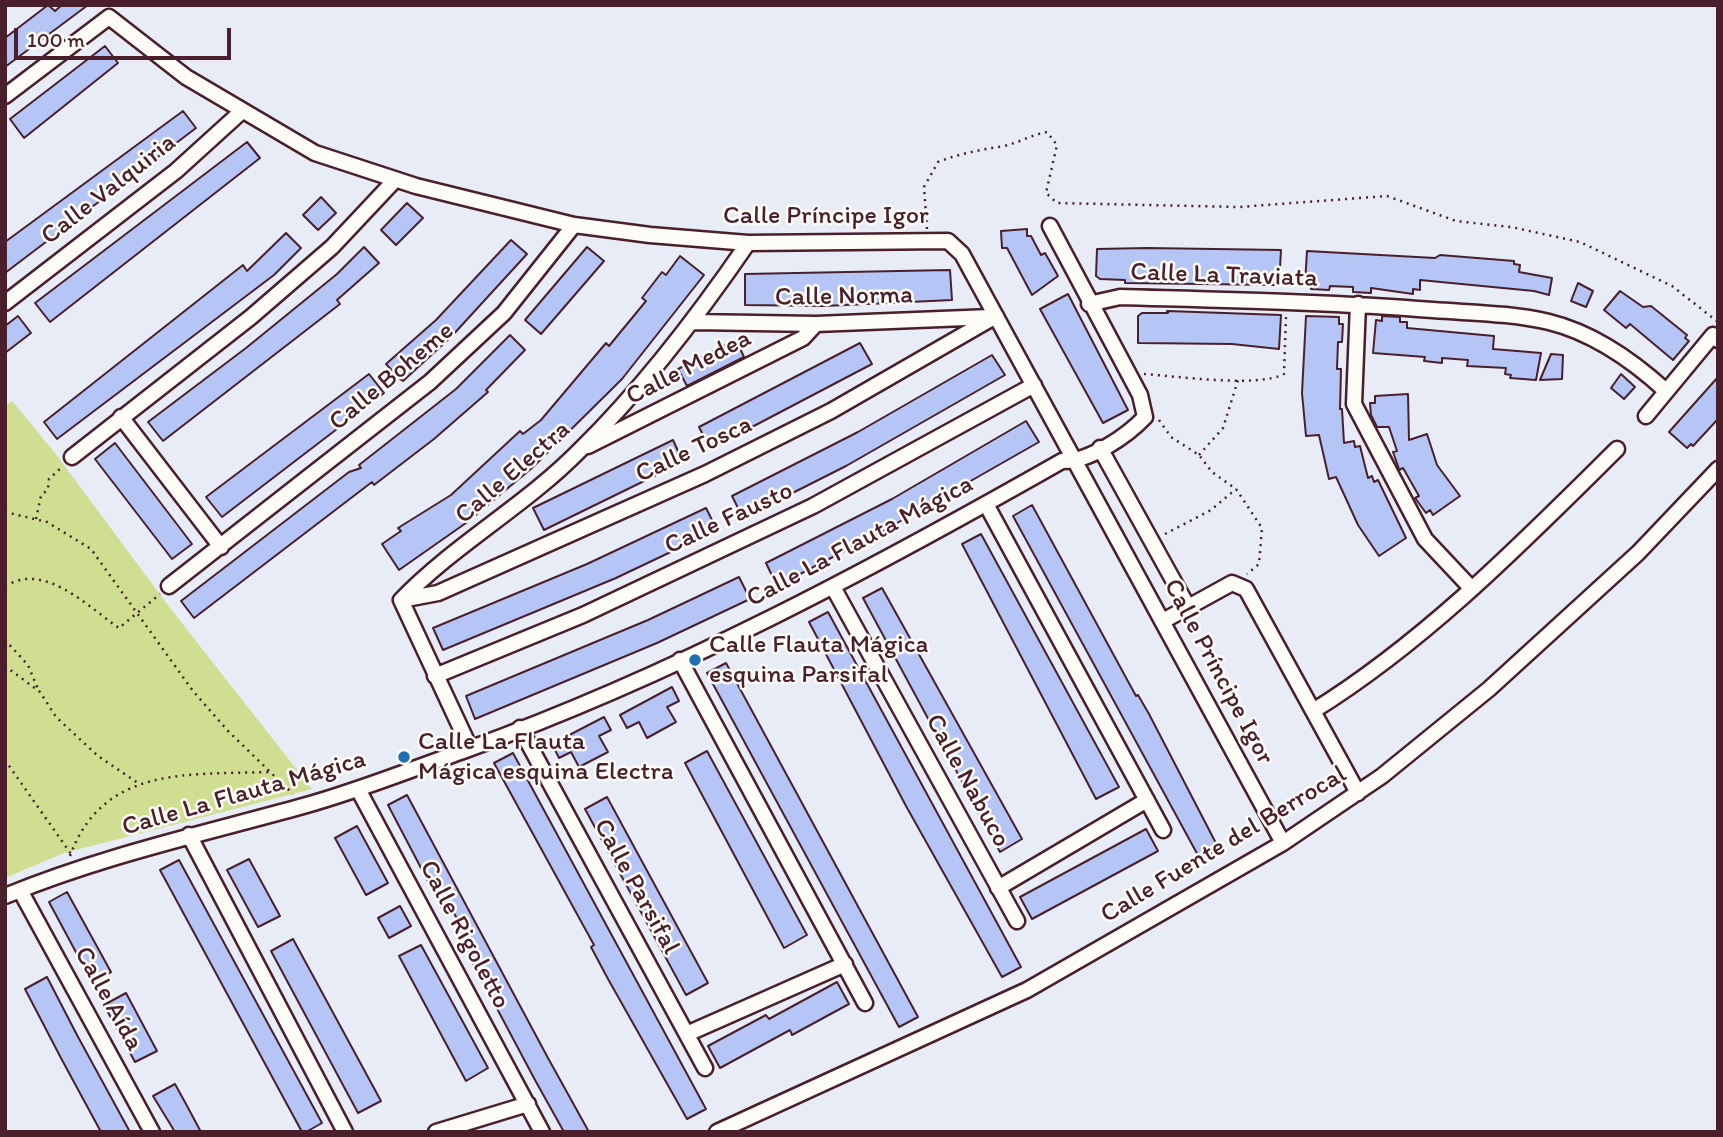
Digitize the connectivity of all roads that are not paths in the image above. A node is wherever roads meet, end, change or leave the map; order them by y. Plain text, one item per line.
1 (5, 96) edge
2 (241, 112) junction
3 (395, 180) junction
4 (574, 225) junction
5 (1049, 226) dead end
6 (748, 243) junction
7 (5, 303) edge
8 (1089, 304) junction
9 (1358, 304) junction
10 (996, 316) junction
11 (694, 322) junction
12 (816, 324) junction
13 (1716, 332) edge
14 (1034, 385) junction
15 (1666, 391) junction
16 (1646, 416) dead end
17 (121, 417) junction
18 (1100, 448) junction
19 (1617, 449) dead end
20 (581, 450) junction
21 (72, 457) road end
22 (1076, 461) junction
23 (1718, 469) edge
24 (986, 504) junction
25 (221, 547) junction
26 (169, 586) road end
27 (833, 587) junction
28 (1471, 589) junction
29 (401, 600) junction
30 (1188, 607) junction
31 (1163, 621) junction
32 (680, 660) junction
33 (435, 676) junction
34 (1312, 710) junction
35 (520, 728) junction
36 (470, 748) junction
37 (358, 789) junction
38 (1359, 793) junction
39 (1147, 800) junction
40 (1163, 830) dead end
41 (189, 835) junction
42 (1283, 843) junction
43 (998, 888) junction
44 (20, 890) junction
45 (5, 896) edge
46 (1017, 921) dead end
47 (845, 964) junction
48 (864, 1003) dead end
49 (689, 1033) junction
50 (705, 1068) dead end
51 (528, 1104) junction
52 (152, 1132) edge
53 (345, 1132) edge
54 (436, 1132) edge
55 (542, 1132) edge
56 (717, 1132) edge

1 - 2 street, Calle Príncipe Igor
2 - 3 street, Calle Príncipe Igor
2 - 7 street, Calle Valquiria
3 - 4 street, Calle Príncipe Igor
3 - 17 street
4 - 6 street, Calle Príncipe Igor
4 - 25 street, Calle Boheme
5 - 8 street
6 - 10 street, Calle Príncipe Igor
6 - 11 street, Calle Electra
8 - 9 street, Calle La Traviata
8 - 18 street
9 - 15 street, Calle La Traviata
9 - 28 street
10 - 12 street, Calle Norma
10 - 14 street, Calle Príncipe Igor
10 - 29 street, Calle Tosca
11 - 12 street, Calle Norma
11 - 20 street, Calle Electra
12 - 20 street, Calle Medea
13 - 15 street
14 - 22 street, Calle Príncipe Igor
14 - 33 street, Calle Fausto
15 - 16 street
17 - 21 street
17 - 25 street
18 - 22 street, Calle La Flauta Mágica
18 - 30 street, Calle Príncipe Igor
19 - 28 street
20 - 29 street, Calle Electra
22 - 24 street, Calle La Flauta Mágica
22 - 31 street, Calle Príncipe Igor
23 - 38 street, Calle Fuente del Berrocal
24 - 27 street, Calle La Flauta Mágica
24 - 39 street
25 - 26 street, Calle Boheme
27 - 32 street, Calle La Flauta Mágica
27 - 43 street, Calle Nabuco
28 - 34 street
29 - 33 street
30 - 31 street
30 - 34 street
31 - 42 street, Calle Príncipe Igor
32 - 35 street, Calle La Flauta Mágica
32 - 47 street
33 - 36 street
34 - 38 street
35 - 36 street, Calle La Flauta Mágica
35 - 49 street, Calle Parsifal
36 - 37 street, Calle La Flauta Mágica
37 - 41 street, Calle La Flauta Mágica
37 - 51 street, Calle Rigoletto
38 - 42 street, Calle Fuente del Berrocal
39 - 40 street
39 - 43 street, Calle Nabuco
41 - 44 street, Calle La Flauta Mágica
41 - 53 street
42 - 56 street, Calle Fuente del Berrocal
43 - 46 street, Calle Nabuco
44 - 45 street, Calle La Flauta Mágica
44 - 52 street, Calle Aída
47 - 48 street
47 - 49 street
49 - 50 street, Calle Parsifal
51 - 54 street
51 - 55 street, Calle Rigoletto

